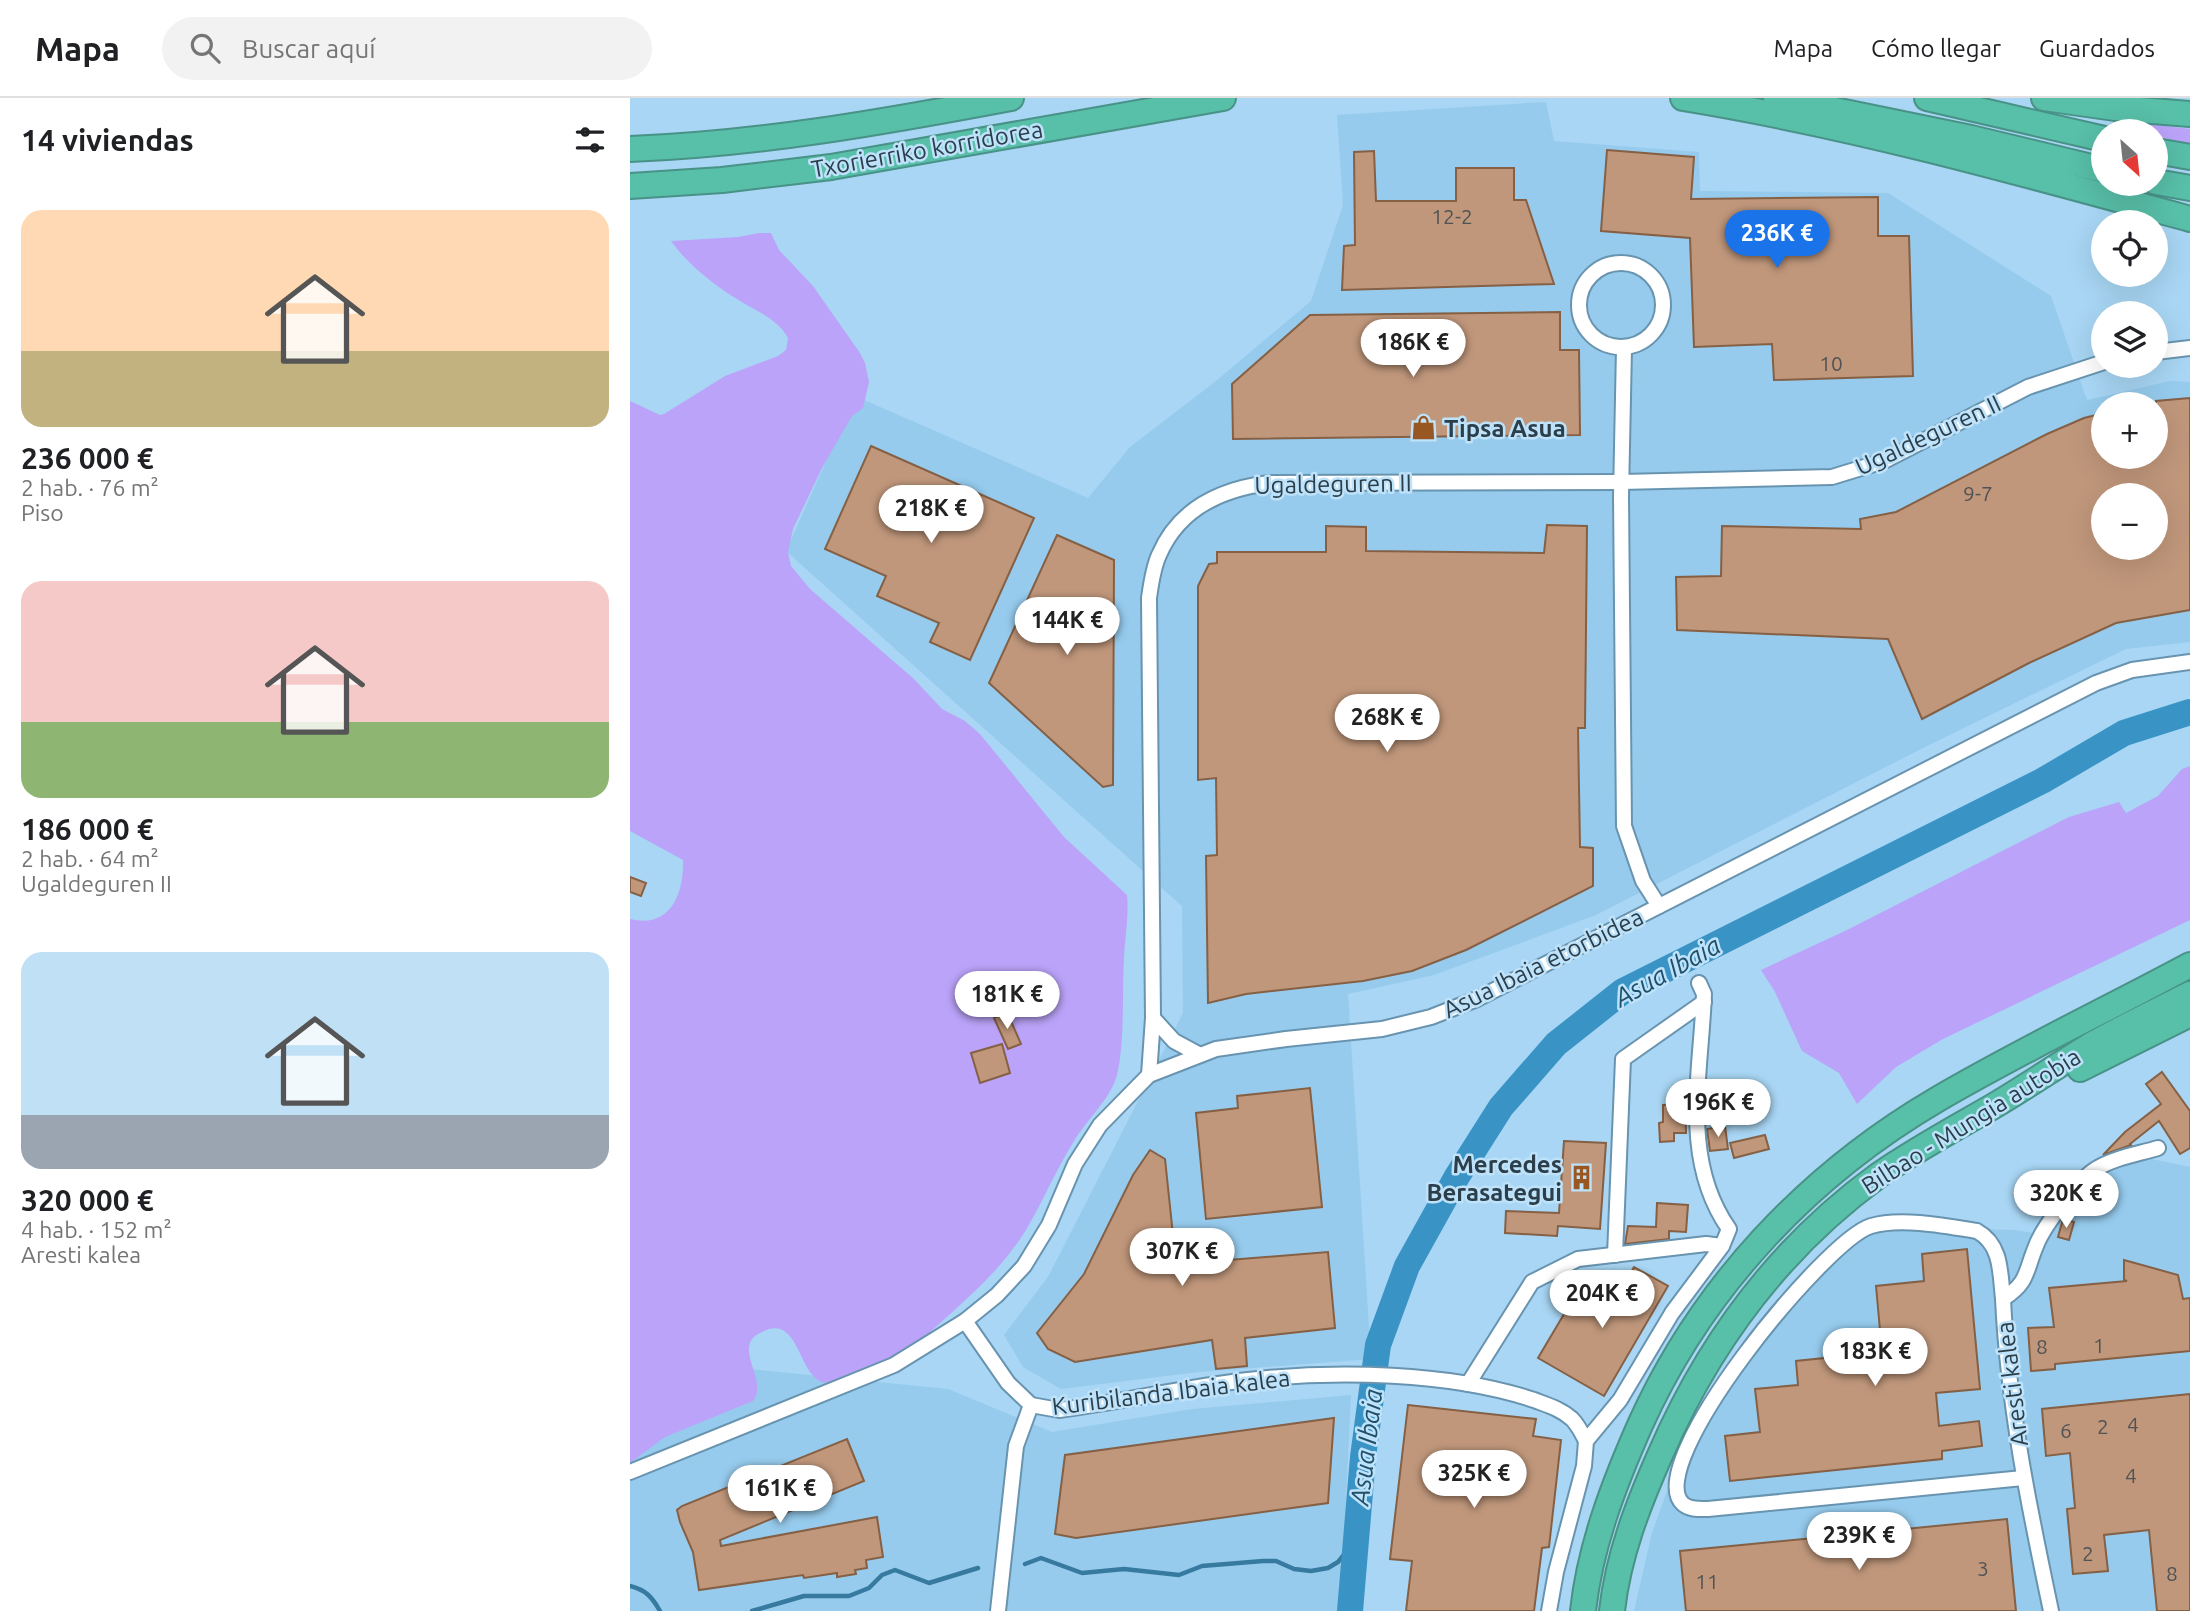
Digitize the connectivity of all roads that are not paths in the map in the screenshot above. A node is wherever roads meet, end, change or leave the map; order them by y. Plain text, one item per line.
1 (1011, 98) edge
2 (1223, 98) edge
3 (1683, 98) edge
4 (1776, 98) edge
5 (1927, 98) edge
6 (2044, 98) edge
7 (2190, 114) edge
8 (2091, 136) edge
9 (630, 149) edge
10 (2168, 153) edge
11 (2190, 158) edge
12 (2091, 167) edge
13 (2168, 184) edge
14 (630, 186) edge
15 (2190, 188) edge
16 (2190, 219) edge
17 (1624, 348) junction
18 (2190, 348) edge
19 (2168, 351) edge
20 (2091, 366) edge
21 (1621, 482) junction
22 (2190, 662) edge
23 (1660, 906) junction
24 (2190, 965) edge
25 (1699, 983) dead end
26 (2190, 995) edge
27 (1703, 1002) junction
28 (2190, 1014) edge
29 (1153, 1018) junction
30 (1200, 1055) junction
31 (1149, 1075) junction
32 (1993, 1106) junction
33 (2158, 1148) dead end
34 (1722, 1246) junction
35 (1615, 1255) junction
36 (2003, 1299) junction
37 (965, 1321) junction
38 (1468, 1384) junction
39 (1031, 1405) junction
40 (1586, 1441) junction
41 (630, 1472) edge
42 (2023, 1478) junction
43 (998, 1611) edge
44 (1549, 1611) edge
45 (1583, 1611) edge
46 (1612, 1611) edge
47 (2051, 1611) edge

1 - 9 highway, Txorierriko korridorea
2 - 14 highway, Txorierriko korridorea
3 - 16 highway
4 - 12 highway
5 - 8 highway
6 - 7 highway
10 - 11 highway
13 - 15 highway
17 - 17 street
17 - 21 street
18 - 19 street
20 - 21 street, Ugaldeguren II
21 - 23 street
21 - 29 street, Ugaldeguren II
22 - 23 street, Asua Ibaia etorbidea
23 - 30 street, Asua Ibaia etorbidea
24 - 45 highway, Bilbao - Mungia autobia
25 - 27 street
26 - 32 highway, Bilbao - Mungia autobia
27 - 34 street
27 - 35 street
28 - 32 highway
29 - 30 street
29 - 31 street, Ugaldeguren II
30 - 31 street, Asua Ibaia etorbidea
31 - 37 street, Asua Ibaia etorbidea
32 - 46 highway, Bilbao - Mungia autobia
33 - 36 street, Aresti kalea
34 - 35 street
34 - 40 street
35 - 38 street
36 - 42 street, Aresti kalea
36 - 42 street
37 - 39 street
37 - 41 street, Asua Ibaia etorbidea
38 - 39 street, Kuribilanda Ibaia kalea
38 - 40 street, Kuribilanda Ibaia kalea
39 - 43 street
40 - 44 street
42 - 47 street, Aresti kalea

